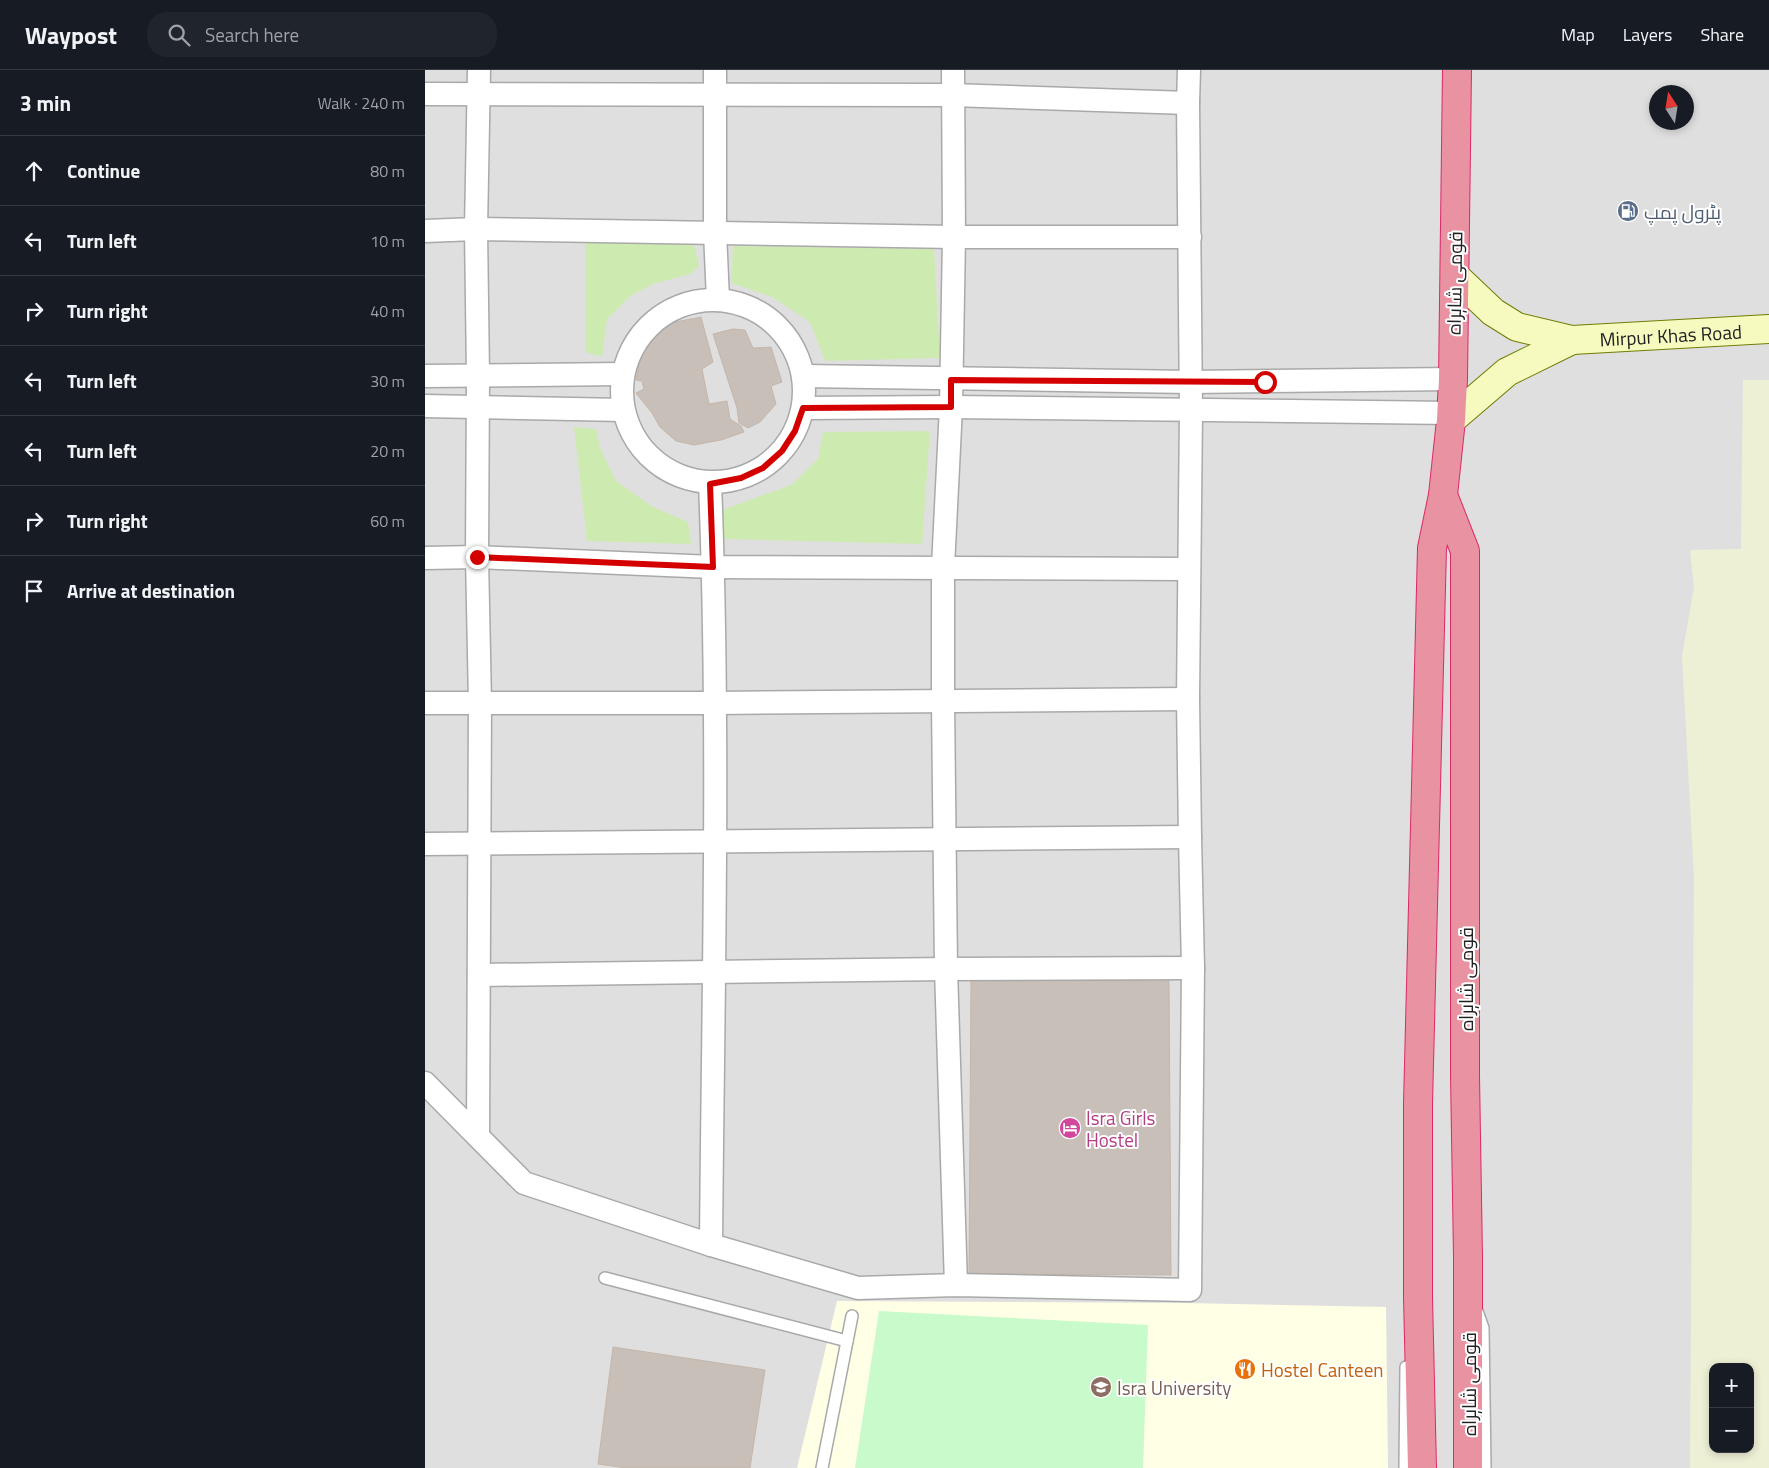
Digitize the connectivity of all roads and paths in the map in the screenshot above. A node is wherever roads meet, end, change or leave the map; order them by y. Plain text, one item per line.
1 (479, 70) edge
2 (715, 70) edge
3 (953, 70) edge
4 (1189, 70) edge
5 (1457, 70) edge
6 (425, 94) edge
7 (479, 94) junction
8 (715, 96) junction
9 (952, 96) junction
10 (1188, 103) junction
11 (476, 229) junction
12 (425, 231) edge
13 (715, 232) junction
14 (954, 236) junction
15 (1190, 237) junction
16 (1455, 276) junction
17 (718, 300) junction
18 (1769, 330) edge
19 (1572, 340) junction
20 (622, 374) junction
21 (425, 376) edge
22 (478, 376) junction
23 (804, 376) junction
24 (1453, 379) junction
25 (951, 380) junction
26 (1190, 382) junction
27 (425, 406) edge
28 (478, 407) junction
29 (951, 407) junction
30 (803, 408) junction
31 (623, 410) junction
32 (1191, 410) junction
33 (1451, 416) junction
34 (710, 484) junction
35 (1443, 495) junction
36 (477, 557) junction
37 (425, 558) edge
38 (713, 567) junction
39 (943, 567) junction
40 (1188, 568) junction
41 (1188, 699) junction
42 (943, 701) junction
43 (425, 703) edge
44 (480, 703) junction
45 (714, 703) junction
46 (1190, 837) junction
47 (945, 839) junction
48 (715, 841) junction
49 (479, 843) junction
50 (425, 844) edge
51 (1193, 968) junction
52 (946, 969) junction
53 (713, 972) junction
54 (479, 975) junction
55 (425, 1083) edge
56 (478, 1136) junction
57 (711, 1245) junction
58 (605, 1278) dead end
59 (956, 1285) junction
60 (1468, 1288) junction
61 (1418, 1297) junction
62 (853, 1316) dead end
63 (847, 1341) junction
64 (822, 1468) edge
65 (1405, 1468) edge
66 (1423, 1468) edge
67 (1468, 1468) edge
68 (1485, 1468) edge

1 - 7 street
2 - 8 street
3 - 9 street
4 - 10 street
5 - 16 highway, قومی شاہراہ
6 - 7 street
7 - 8 street
7 - 11 street
8 - 9 street
8 - 13 street
9 - 10 street
9 - 14 street
10 - 15 street
11 - 12 street
11 - 13 street
11 - 22 street
13 - 14 street
13 - 17 street
14 - 15 street
14 - 25 street
15 - 26 street
16 - 19 main road
16 - 24 highway, قومی شاہراہ
17 - 20 street
17 - 23 street
18 - 19 main road, Mirpur Khas Road
19 - 33 main road
20 - 22 street
20 - 31 street
21 - 22 street
22 - 28 street
23 - 25 street
23 - 30 street
24 - 26 street
24 - 33 highway, قومی شاہراہ
25 - 26 street
25 - 29 street
26 - 32 street
27 - 28 street
28 - 31 street
28 - 36 street
29 - 30 street
29 - 32 street
29 - 39 street
30 - 34 street
31 - 34 street
32 - 33 street
32 - 40 street
33 - 35 highway, قومی شاہراہ
34 - 38 street
35 - 60 highway, قومی شاہراہ
35 - 61 highway, قومی شاہراہ
36 - 37 street
36 - 38 street
36 - 44 street
38 - 39 street
38 - 45 street
39 - 40 street
39 - 42 street
40 - 41 street
41 - 42 street
41 - 46 street
42 - 45 street
42 - 47 street
43 - 44 street
44 - 45 street
44 - 49 street
45 - 48 street
46 - 47 street
46 - 51 street
47 - 48 street
47 - 52 street
48 - 49 street
48 - 53 street
49 - 50 street
49 - 54 street
51 - 52 street
51 - 59 street
52 - 53 street
52 - 59 street
53 - 54 street
53 - 57 street
54 - 56 street
55 - 56 street
56 - 57 street
57 - 59 street
58 - 63 lane
60 - 67 highway, قومی شاہراہ
60 - 68 lane
61 - 65 lane
61 - 66 highway, قومی شاہراہ
62 - 63 lane
63 - 64 lane

